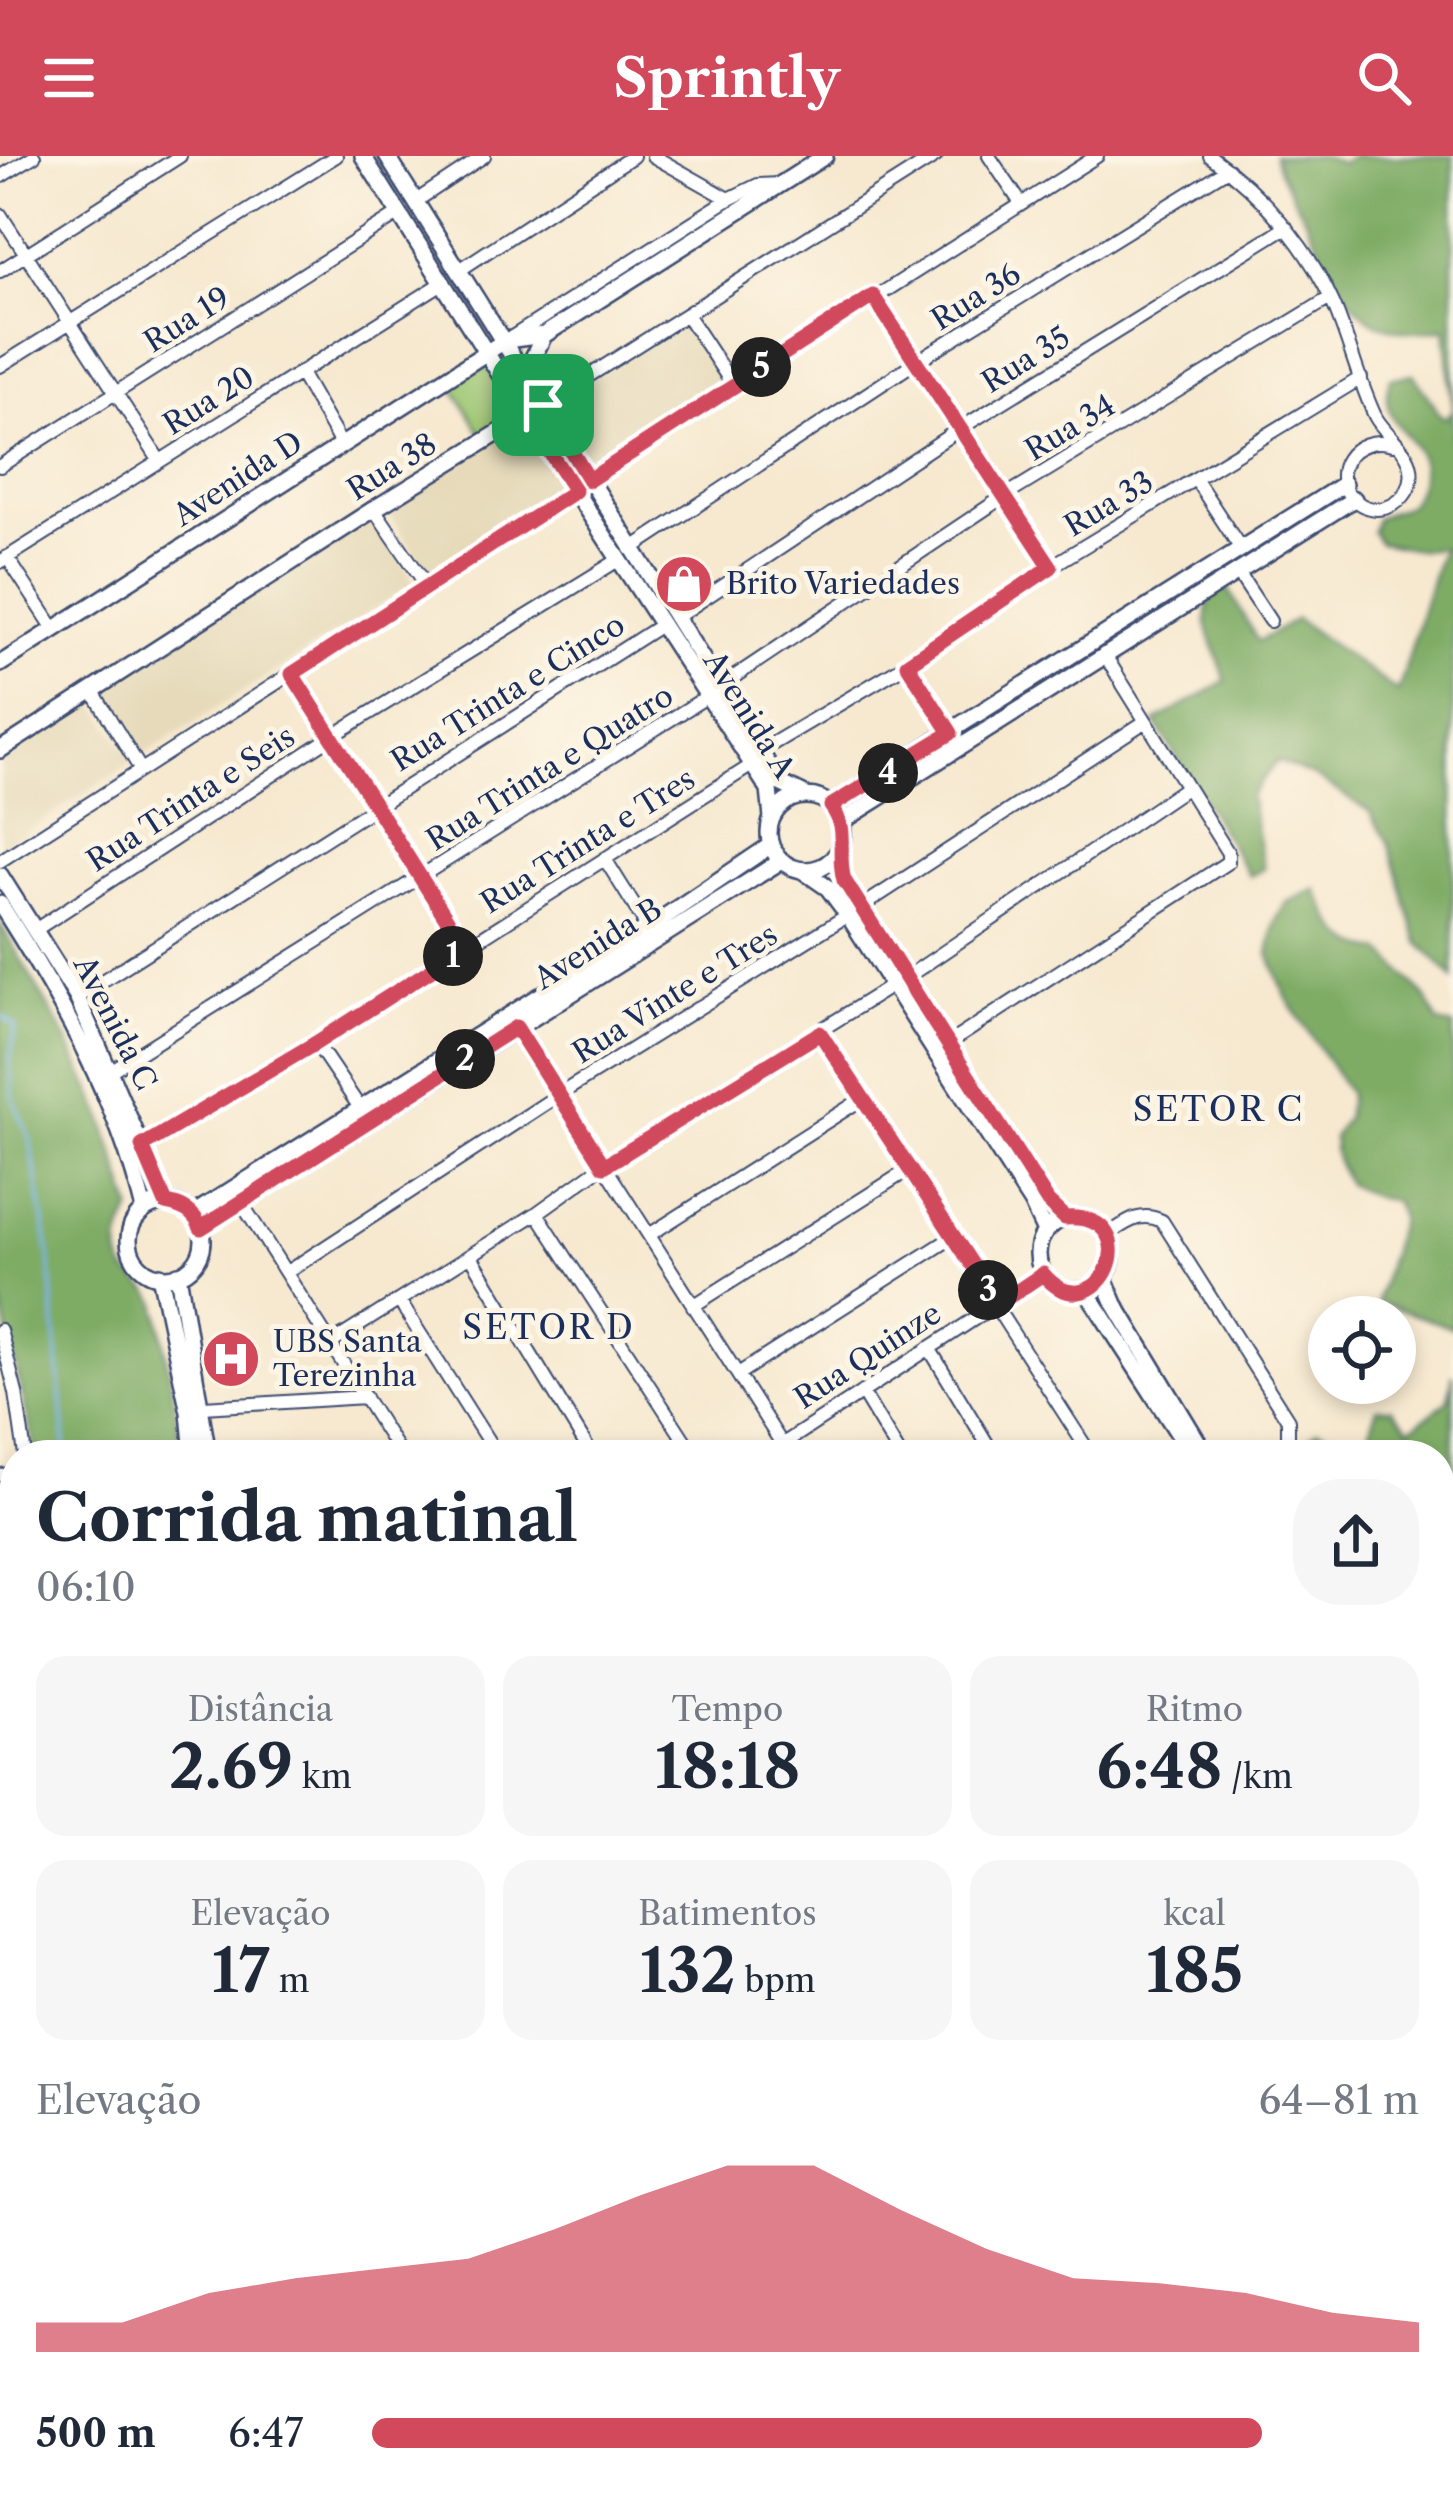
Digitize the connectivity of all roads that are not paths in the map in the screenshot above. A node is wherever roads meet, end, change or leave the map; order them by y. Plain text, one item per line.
1 (34, 156) edge
2 (180, 156) edge
3 (336, 156) edge
4 (364, 156) edge
5 (388, 156) edge
6 (484, 156) edge
7 (634, 156) edge
8 (653, 156) edge
9 (825, 156) edge
10 (936, 156) edge
11 (989, 156) edge
12 (1097, 156) edge
13 (1210, 156) edge
14 (1228, 169) junction
15 (0, 177) edge
16 (782, 184) junction
17 (729, 200) junction
18 (416, 201) junction
19 (1020, 202) junction
20 (400, 213) junction
21 (0, 214) edge
22 (1286, 227) junction
23 (27, 254) junction
24 (461, 269) junction
25 (0, 271) edge
26 (444, 282) junction
27 (873, 296) junction
28 (1330, 298) junction
29 (688, 317) junction
30 (70, 323) junction
31 (544, 335) junction
32 (506, 340) junction
33 (488, 352) junction
34 (917, 361) junction
35 (0, 366) edge
36 (300, 373) junction
37 (1360, 378) junction
38 (530, 381) junction
39 (733, 385) junction
40 (117, 393) junction
41 (516, 399) junction
42 (543, 405) junction
43 (526, 416) junction
44 (1376, 417) junction
45 (962, 428) junction
46 (1371, 441) junction
47 (341, 444) junction
48 (1393, 444) junction
49 (159, 460) junction
50 (0, 466) edge
51 (1196, 480) junction
52 (582, 486) junction
53 (1349, 492) junction
54 (1003, 497) junction
55 (374, 508) junction
56 (1241, 549) junction
57 (625, 554) junction
58 (3, 559) edge
59 (1051, 567) junction
60 (1237, 571) junction
61 (427, 586) junction
62 (668, 621) junction
63 (1270, 621) dead end
64 (54, 629) junction
65 (1104, 654) junction
66 (0, 664) edge
67 (907, 664) junction
68 (292, 674) junction
69 (92, 690) junction
70 (714, 692) junction
71 (1146, 722) junction
72 (951, 733) junction
73 (331, 737) junction
74 (0, 750) edge
75 (762, 750) junction
76 (752, 765) junction
77 (141, 770) junction
78 (1187, 787) junction
79 (807, 796) junction
80 (373, 806) junction
81 (831, 806) junction
82 (772, 818) junction
83 (841, 822) junction
84 (771, 845) junction
85 (839, 851) junction
86 (605, 859) junction
87 (0, 861) edge
88 (782, 861) junction
89 (802, 870) junction
90 (0, 875) edge
91 (419, 878) junction
92 (0, 904) edge
93 (855, 911) junction
94 (648, 928) junction
95 (35, 930) junction
96 (465, 948) junction
97 (900, 981) junction
98 (77, 998) junction
99 (516, 1027) junction
100 (820, 1033) junction
101 (316, 1043) junction
102 (949, 1043) junction
103 (112, 1070) junction
104 (560, 1094) junction
105 (862, 1100) junction
106 (360, 1108) junction
107 (142, 1146) junction
108 (604, 1166) junction
109 (908, 1171) junction
110 (241, 1202) junction
111 (166, 1203) junction
112 (144, 1210) junction
113 (537, 1213) junction
114 (1065, 1218) junction
115 (197, 1221) junction
116 (1045, 1232) junction
117 (649, 1235) junction
118 (1107, 1235) junction
119 (952, 1238) junction
120 (471, 1256) junction
121 (286, 1272) junction
122 (1043, 1274) junction
123 (169, 1275) junction
124 (1104, 1278) junction
125 (1086, 1290) junction
126 (400, 1302) junction
127 (998, 1304) junction
128 (693, 1306) junction
129 (0, 1330) edge
130 (333, 1342) junction
131 (929, 1348) junction
132 (738, 1374) junction
133 (862, 1392) junction
134 (16, 1393) junction
135 (0, 1394) edge
136 (365, 1397) junction
137 (202, 1407) junction
138 (23, 1440) edge
139 (192, 1440) edge
140 (206, 1440) edge
141 (392, 1440) edge
142 (487, 1440) edge
143 (583, 1440) edge
144 (684, 1440) edge
145 (780, 1440) edge
146 (798, 1440) edge
147 (891, 1440) edge
148 (985, 1440) edge
149 (1082, 1440) edge
150 (1182, 1440) edge
151 (1197, 1440) edge
152 (1288, 1440) edge
153 (0, 2281) edge
154 (0, 2301) edge
155 (0, 2358) edge

1 - 15 street
2 - 23 street
3 - 30 street
4 - 20 street, Avenida A
5 - 18 street, Avenida A
6 - 18 street
7 - 24 street
8 - 17 street
9 - 16 street, Avenida D
10 - 29 street, Rua 38
11 - 19 street
12 - 19 street
13 - 14 street
14 - 22 street
14 - 34 street, Rua 36
16 - 17 street, Avenida D
16 - 31 street, Avenida D
17 - 32 street, Avenida D
18 - 24 street, Avenida A
19 - 27 street
20 - 26 street, Avenida A
20 - 40 street, Rua 19
21 - 23 street
22 - 28 street
22 - 45 street, Rua 35
23 - 25 street
23 - 30 street
24 - 32 street, Avenida A
26 - 33 street, Avenida A
26 - 36 street, Rua 20
27 - 34 street
27 - 39 street
28 - 37 street
28 - 54 street, Rua 34
29 - 39 street
29 - 42 street, Rua 38
30 - 35 street
30 - 40 street
31 - 32 street, Avenida D
31 - 38 street
32 - 33 street, Avenida D
32 - 38 street, Avenida A
33 - 41 street, Avenida A
33 - 47 street, Avenida D
34 - 45 street
34 - 57 street, Rua 36
36 - 47 street
36 - 49 street, Rua 20
37 - 44 street
37 - 51 street, Rua 33
38 - 41 street
38 - 42 street, Avenida A
39 - 52 street
40 - 49 street
40 - 50 street, Rua 19
41 - 43 street, Avenida A
42 - 43 street, Rua 38
42 - 52 street, Avenida A
43 - 52 street, Avenida A
43 - 55 street, Rua 38
44 - 46 street
44 - 48 street
45 - 54 street
45 - 62 street, Rua 35
46 - 48 street
46 - 53 street
47 - 64 street, Avenida D
48 - 53 street
49 - 58 street, Rua 20
51 - 56 street
51 - 59 street, Rua 33
52 - 57 street, Avenida A
52 - 61 street
53 - 56 street
53 - 60 street
54 - 59 street
54 - 70 street, Rua 34
55 - 61 street
55 - 69 street, Rua 38
56 - 72 street
57 - 62 street, Avenida A
57 - 73 street, Rua Trinta e Seis
58 - 64 street
59 - 67 street, Rua 33
60 - 63 street
60 - 65 street
61 - 68 street
62 - 70 street, Avenida A
62 - 80 street, Rua Trinta e Cinco
64 - 66 street, Avenida D
65 - 71 street
65 - 83 street
67 - 72 street
67 - 75 street, Rua 33
68 - 73 street
68 - 77 street
69 - 74 street, Rua 38
69 - 77 street
70 - 75 street, Avenida A
70 - 76 street, Avenida A
70 - 91 street, Rua Trinta e Quatro
71 - 78 street
71 - 93 street, Rua Vinte e Tres
72 - 81 street
73 - 80 street
73 - 95 street, Rua Trinta e Seis
75 - 79 street, Avenida A
76 - 82 street, Avenida A
76 - 86 street, Rua Trinta e Tres
77 - 87 street
78 - 97 street
78 - 102 street
79 - 81 street
79 - 82 street
80 - 91 street
80 - 98 street, Rua Trinta e Cinco
81 - 83 street
82 - 84 street
83 - 85 street
84 - 88 street
84 - 94 street, Avenida B
85 - 89 street
85 - 93 street
86 - 94 street
86 - 96 street, Rua Trinta e Tres
88 - 89 street
88 - 99 street, Avenida B
89 - 93 street
90 - 95 street, Avenida C
91 - 96 street
91 - 103 street, Rua Trinta e Quatro
92 - 112 street, Avenida C
93 - 97 street
93 - 104 street, Rua Vinte e Tres
94 - 106 street, Avenida B
95 - 98 street, Avenida C
96 - 101 street, Rua Trinta e Tres
97 - 100 street
97 - 102 street
97 - 116 street
98 - 103 street, Avenida C
99 - 104 street
99 - 110 street, Avenida B
100 - 105 street
100 - 108 street
101 - 106 street
101 - 107 street, Rua Trinta e Tres
102 - 114 street
103 - 107 street, Avenida C
104 - 108 street
104 - 121 street, Rua Vinte e Tres
105 - 109 street
105 - 117 street
106 - 115 street, Avenida B
107 - 111 street, Avenida C
108 - 113 street
108 - 117 street
109 - 119 street
109 - 128 street
110 - 115 street, Avenida B
110 - 121 street
111 - 112 street
111 - 115 street
112 - 123 street, Avenida C
113 - 120 street
113 - 144 street
114 - 116 street
114 - 118 street
115 - 123 street
116 - 122 street
117 - 128 street
118 - 124 street
118 - 152 street
119 - 127 street
119 - 132 street
120 - 126 street
120 - 143 street
121 - 130 street
122 - 125 street
122 - 127 street, Rua Quinze
123 - 137 street, Avenida C
123 - 139 street, Avenida C
124 - 125 street
124 - 151 street
125 - 150 street
126 - 130 street
126 - 142 street
127 - 131 street, Rua Quinze
127 - 149 street
128 - 132 street
129 - 134 street
130 - 136 street
131 - 133 street, Rua Quinze
131 - 148 street
132 - 145 street
133 - 146 street, Rua Quinze
133 - 147 street
134 - 135 street
134 - 138 street
136 - 137 street
136 - 141 street
137 - 140 street, Avenida C
153 - 154 street
154 - 155 street

